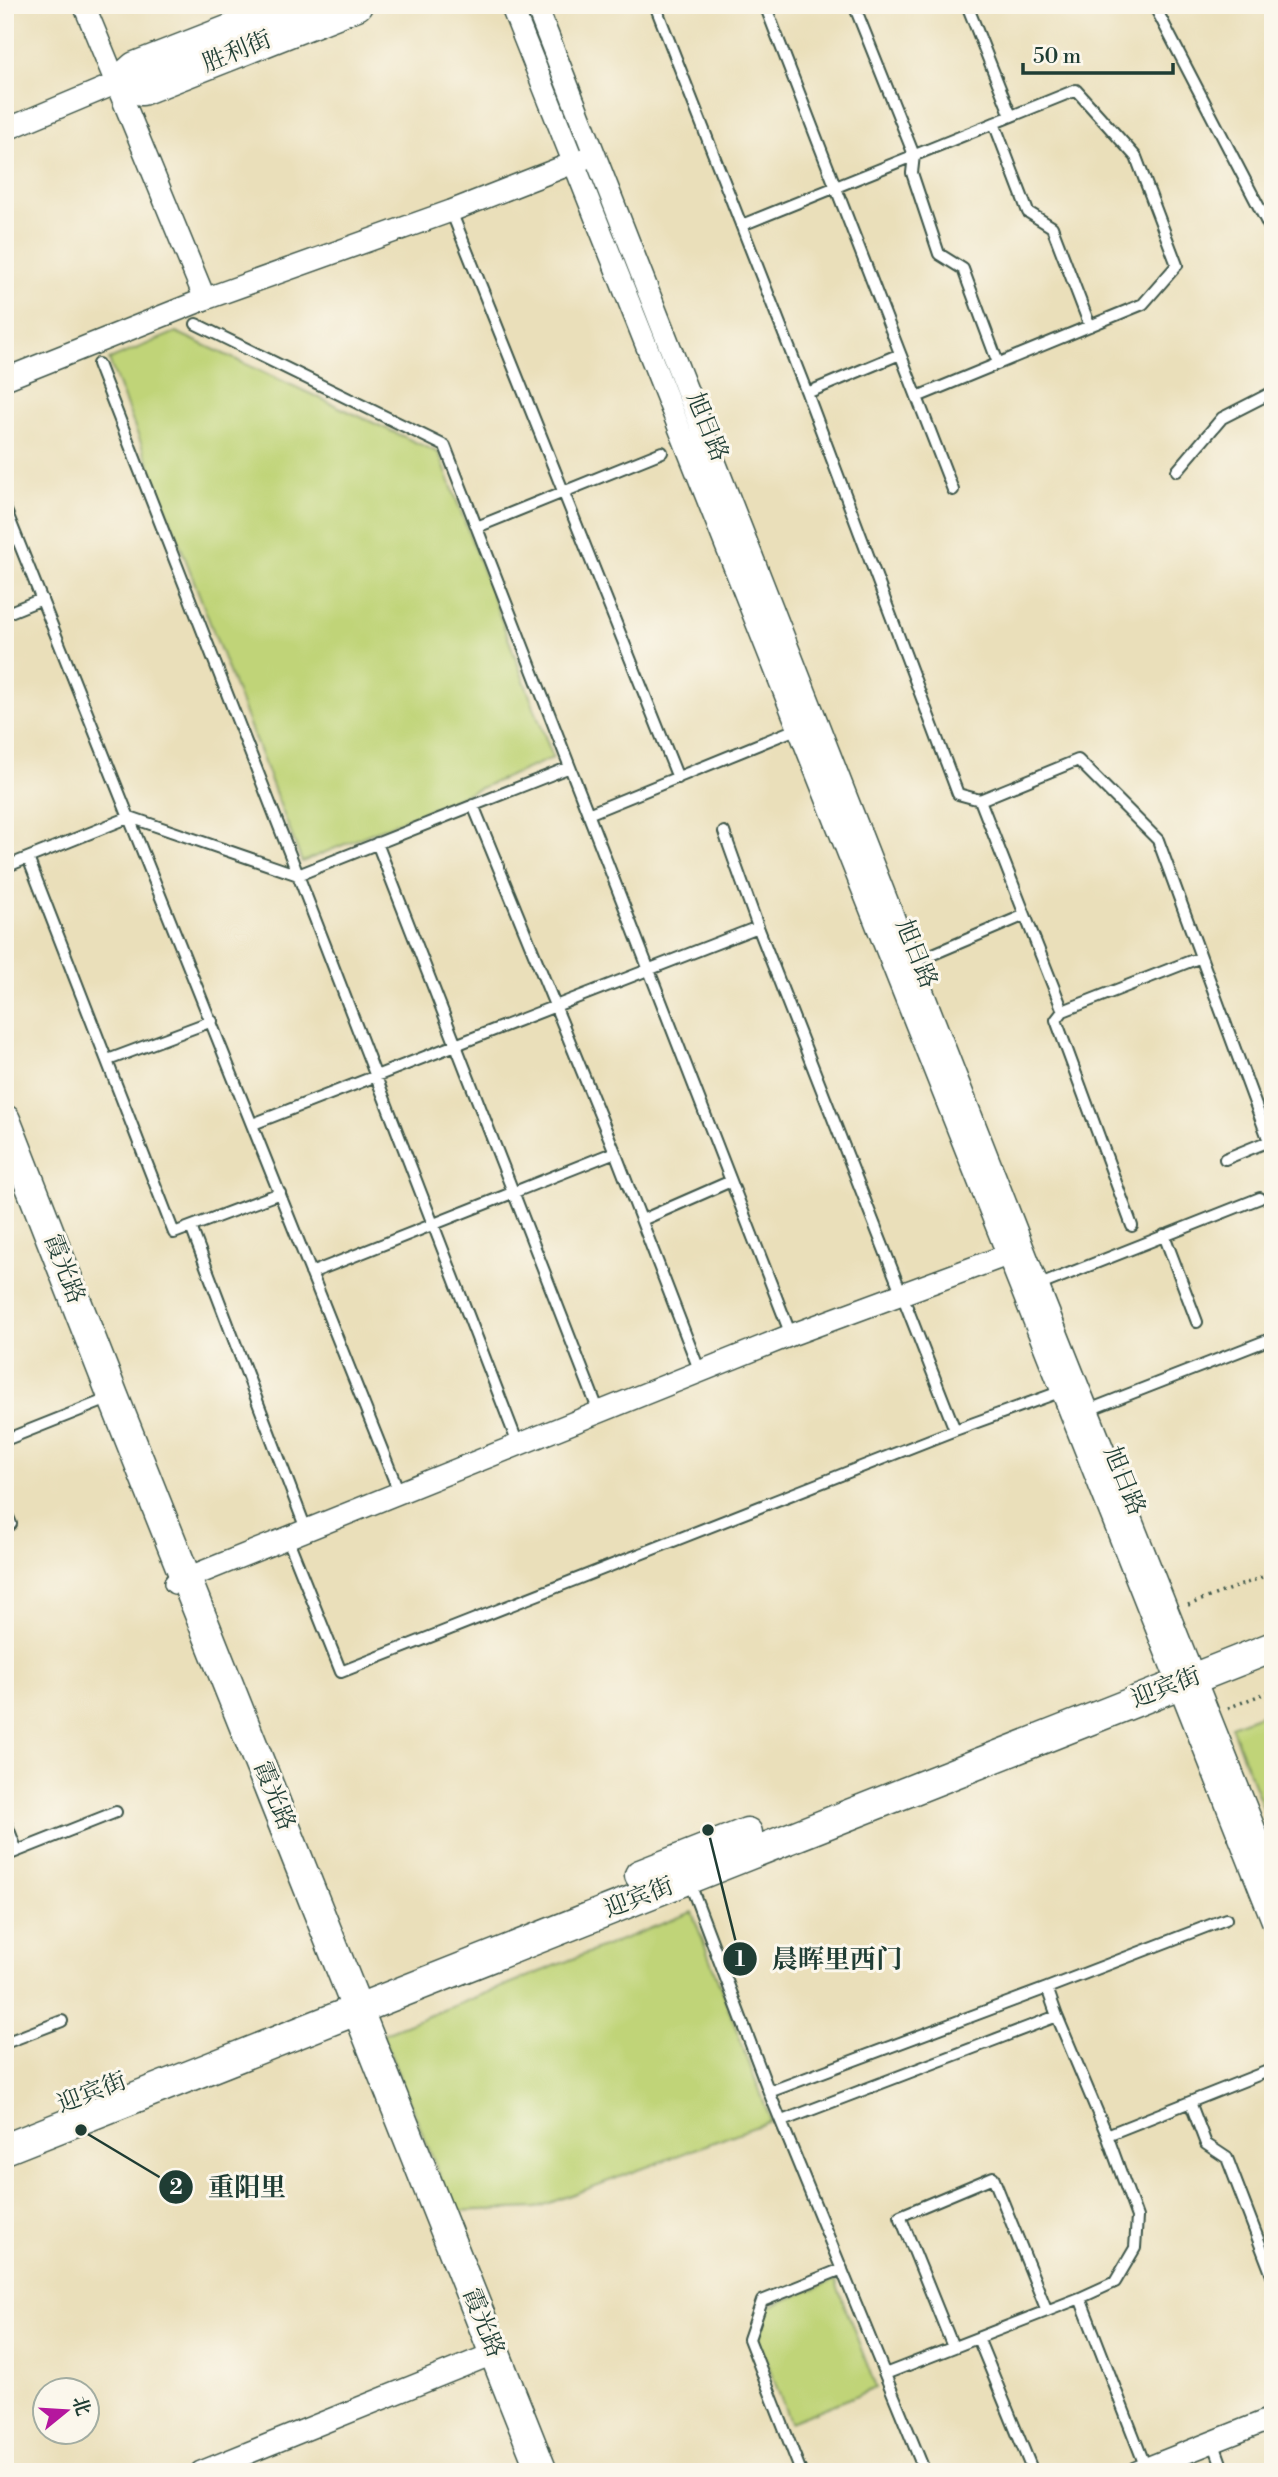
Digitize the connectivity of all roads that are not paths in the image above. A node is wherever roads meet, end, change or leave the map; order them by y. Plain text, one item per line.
1 (85, 5) edge
2 (294, 5) edge
3 (357, 5) edge
4 (511, 5) edge
5 (536, 5) edge
6 (655, 5) edge
7 (765, 5) edge
8 (854, 5) edge
9 (967, 5) edge
10 (1154, 5) edge
11 (117, 83) junction
12 (1011, 116) junction
13 (994, 123) junction
14 (5, 130) edge
15 (596, 154) junction
16 (914, 155) junction
17 (574, 163) junction
18 (835, 186) junction
19 (451, 211) junction
20 (741, 225) junction
21 (1273, 234) edge
22 (205, 299) junction
23 (196, 324) dead end
24 (1090, 326) junction
25 (900, 354) junction
26 (998, 363) junction
27 (98, 364) dead end
28 (5, 379) edge
29 (1273, 392) edge
30 (807, 393) junction
31 (917, 397) junction
32 (663, 452) dead end
33 (1177, 471) dead end
34 (953, 490) dead end
35 (564, 493) junction
36 (5, 508) edge
37 (477, 527) junction
38 (42, 599) junction
39 (5, 614) edge
40 (807, 724) junction
41 (570, 767) junction
42 (678, 778) junction
43 (979, 800) junction
44 (473, 805) junction
45 (588, 814) junction
46 (130, 817) junction
47 (724, 832) dead end
48 (377, 844) junction
49 (28, 858) junction
50 (5, 867) edge
51 (298, 875) junction
52 (1025, 915) junction
53 (758, 926) junction
54 (1201, 957) junction
55 (912, 963) junction
56 (648, 969) junction
57 (555, 1006) junction
58 (1063, 1011) junction
59 (212, 1021) junction
60 (455, 1044) junction
61 (108, 1060) junction
62 (375, 1074) junction
63 (5, 1120) edge
64 (253, 1124) junction
65 (5, 1152) edge
66 (615, 1152) junction
67 (1225, 1159) dead end
68 (731, 1181) junction
69 (514, 1192) junction
70 (280, 1194) junction
71 (1260, 1198) dead end
72 (642, 1220) junction
73 (433, 1224) junction
74 (1132, 1226) dead end
75 (191, 1227) junction
76 (1164, 1235) junction
77 (1015, 1252) junction
78 (312, 1273) junction
79 (1029, 1289) junction
80 (901, 1294) junction
81 (1197, 1322) dead end
82 (791, 1335) junction
83 (1273, 1338) edge
84 (700, 1372) junction
85 (1069, 1388) junction
86 (108, 1399) junction
87 (599, 1412) junction
88 (1079, 1414) junction
89 (954, 1430) junction
90 (5, 1440) edge
91 (518, 1444) junction
92 (399, 1492) junction
93 (5, 1510) edge
94 (5, 1526) edge
95 (296, 1533) junction
96 (181, 1581) junction
97 (1273, 1625) edge
98 (1273, 1647) edge
99 (1182, 1671) junction
100 (116, 1812) dead end
101 (5, 1820) edge
102 (17, 1851) junction
103 (5, 1856) edge
104 (1273, 1875) edge
105 (688, 1879) junction
106 (1226, 1919) dead end
107 (1273, 1922) edge
108 (1046, 1988) junction
109 (347, 2002) junction
110 (1057, 2016) junction
111 (62, 2021) dead end
112 (5, 2042) edge
113 (1273, 2069) edge
114 (769, 2092) junction
115 (1190, 2102) junction
116 (782, 2122) junction
117 (5, 2127) edge
118 (1107, 2135) junction
119 (5, 2149) edge
120 (842, 2269) junction
121 (1273, 2278) edge
122 (1080, 2298) junction
123 (1047, 2311) junction
124 (978, 2338) junction
125 (953, 2347) junction
126 (488, 2356) junction
127 (885, 2374) junction
128 (1273, 2418) edge
129 (1213, 2441) junction
130 (1142, 2470) edge
131 (201, 2472) edge
132 (526, 2472) edge
133 (542, 2472) edge
134 (801, 2472) edge
135 (925, 2472) edge
136 (1033, 2472) edge
137 (1224, 2472) edge

1 - 11 street
2 - 11 main road, 胜利街
3 - 11 main road, 胜利街
4 - 17 street, 旭日路
5 - 15 street, 旭日路
6 - 20 lane
7 - 18 lane
8 - 16 lane
9 - 12 lane
10 - 21 lane
11 - 14 street, 胜利街
11 - 22 street
12 - 13 lane
12 - 24 lane
13 - 16 lane
13 - 24 lane
15 - 17 street
15 - 40 street, 旭日路
16 - 18 lane
16 - 26 lane
17 - 19 street
17 - 40 street, 旭日路
18 - 20 lane
18 - 25 lane
19 - 22 street
19 - 35 lane
20 - 30 lane
22 - 28 street
23 - 37 lane
24 - 26 lane
25 - 30 lane
25 - 31 lane
26 - 31 lane
27 - 51 lane
29 - 33 lane
30 - 43 lane
31 - 34 lane
32 - 35 lane
35 - 37 lane
35 - 42 lane
36 - 38 lane
37 - 41 lane
38 - 39 lane
38 - 46 lane
40 - 42 lane
40 - 55 street, 旭日路
40 - 77 street, 旭日路
41 - 44 lane
41 - 45 lane
42 - 45 lane
43 - 52 lane
43 - 54 lane
44 - 48 lane
44 - 57 lane
45 - 56 lane
46 - 49 lane
46 - 51 lane
46 - 59 lane
47 - 53 lane
48 - 51 lane
48 - 60 lane
49 - 50 lane
49 - 61 lane
51 - 62 lane
52 - 55 lane
52 - 58 lane
53 - 56 lane
53 - 80 lane
54 - 58 lane
54 - 67 lane
55 - 77 street, 旭日路
56 - 57 lane
56 - 68 lane
57 - 60 lane
57 - 66 lane
58 - 74 lane
59 - 61 lane
59 - 64 lane
60 - 62 lane
60 - 69 lane
61 - 75 lane
62 - 64 lane
62 - 73 lane
63 - 86 main road, 霞光路
64 - 70 lane
65 - 86 main road, 霞光路
66 - 69 lane
66 - 72 lane
68 - 72 lane
68 - 82 lane
69 - 73 lane
69 - 87 lane
70 - 75 lane
70 - 78 lane
71 - 76 lane
72 - 84 lane
73 - 78 lane
73 - 91 lane
75 - 95 lane
76 - 79 lane
76 - 81 lane
77 - 79 street, 旭日路
77 - 80 street
78 - 92 lane
79 - 85 street, 旭日路
80 - 82 street
80 - 89 lane
82 - 84 street
83 - 88 lane
84 - 87 street
85 - 88 street, 旭日路
85 - 89 lane
86 - 90 lane
86 - 96 main road, 霞光路
87 - 91 street
88 - 99 street, 旭日路
89 - 95 lane
91 - 92 street
92 - 95 street
93 - 94 lane
95 - 96 street
96 - 109 main road, 霞光路
97 - 99 main road, 迎宾街
98 - 99 main road, 迎宾街
99 - 104 street, 旭日路
99 - 105 main road, 迎宾街
99 - 107 street, 旭日路
99 - 109 main road, 迎宾街
100 - 102 lane
101 - 102 lane
102 - 103 lane
105 - 109 main road, 迎宾街
105 - 114 lane
106 - 108 lane
108 - 110 lane
108 - 114 lane
109 - 117 main road, 迎宾街
109 - 119 main road, 迎宾街
109 - 126 main road, 霞光路
110 - 116 lane
110 - 118 lane
111 - 112 lane
113 - 115 lane
114 - 116 lane
115 - 118 lane
115 - 121 lane
116 - 120 lane
118 - 122 lane
120 - 127 lane
120 - 134 lane
122 - 123 lane
122 - 130 lane
123 - 124 lane
123 - 125 lane
124 - 125 lane
124 - 136 lane
125 - 127 lane
126 - 131 street
126 - 132 main road, 霞光路
126 - 133 main road, 霞光路
127 - 135 lane
128 - 129 street
129 - 130 street
129 - 137 lane

